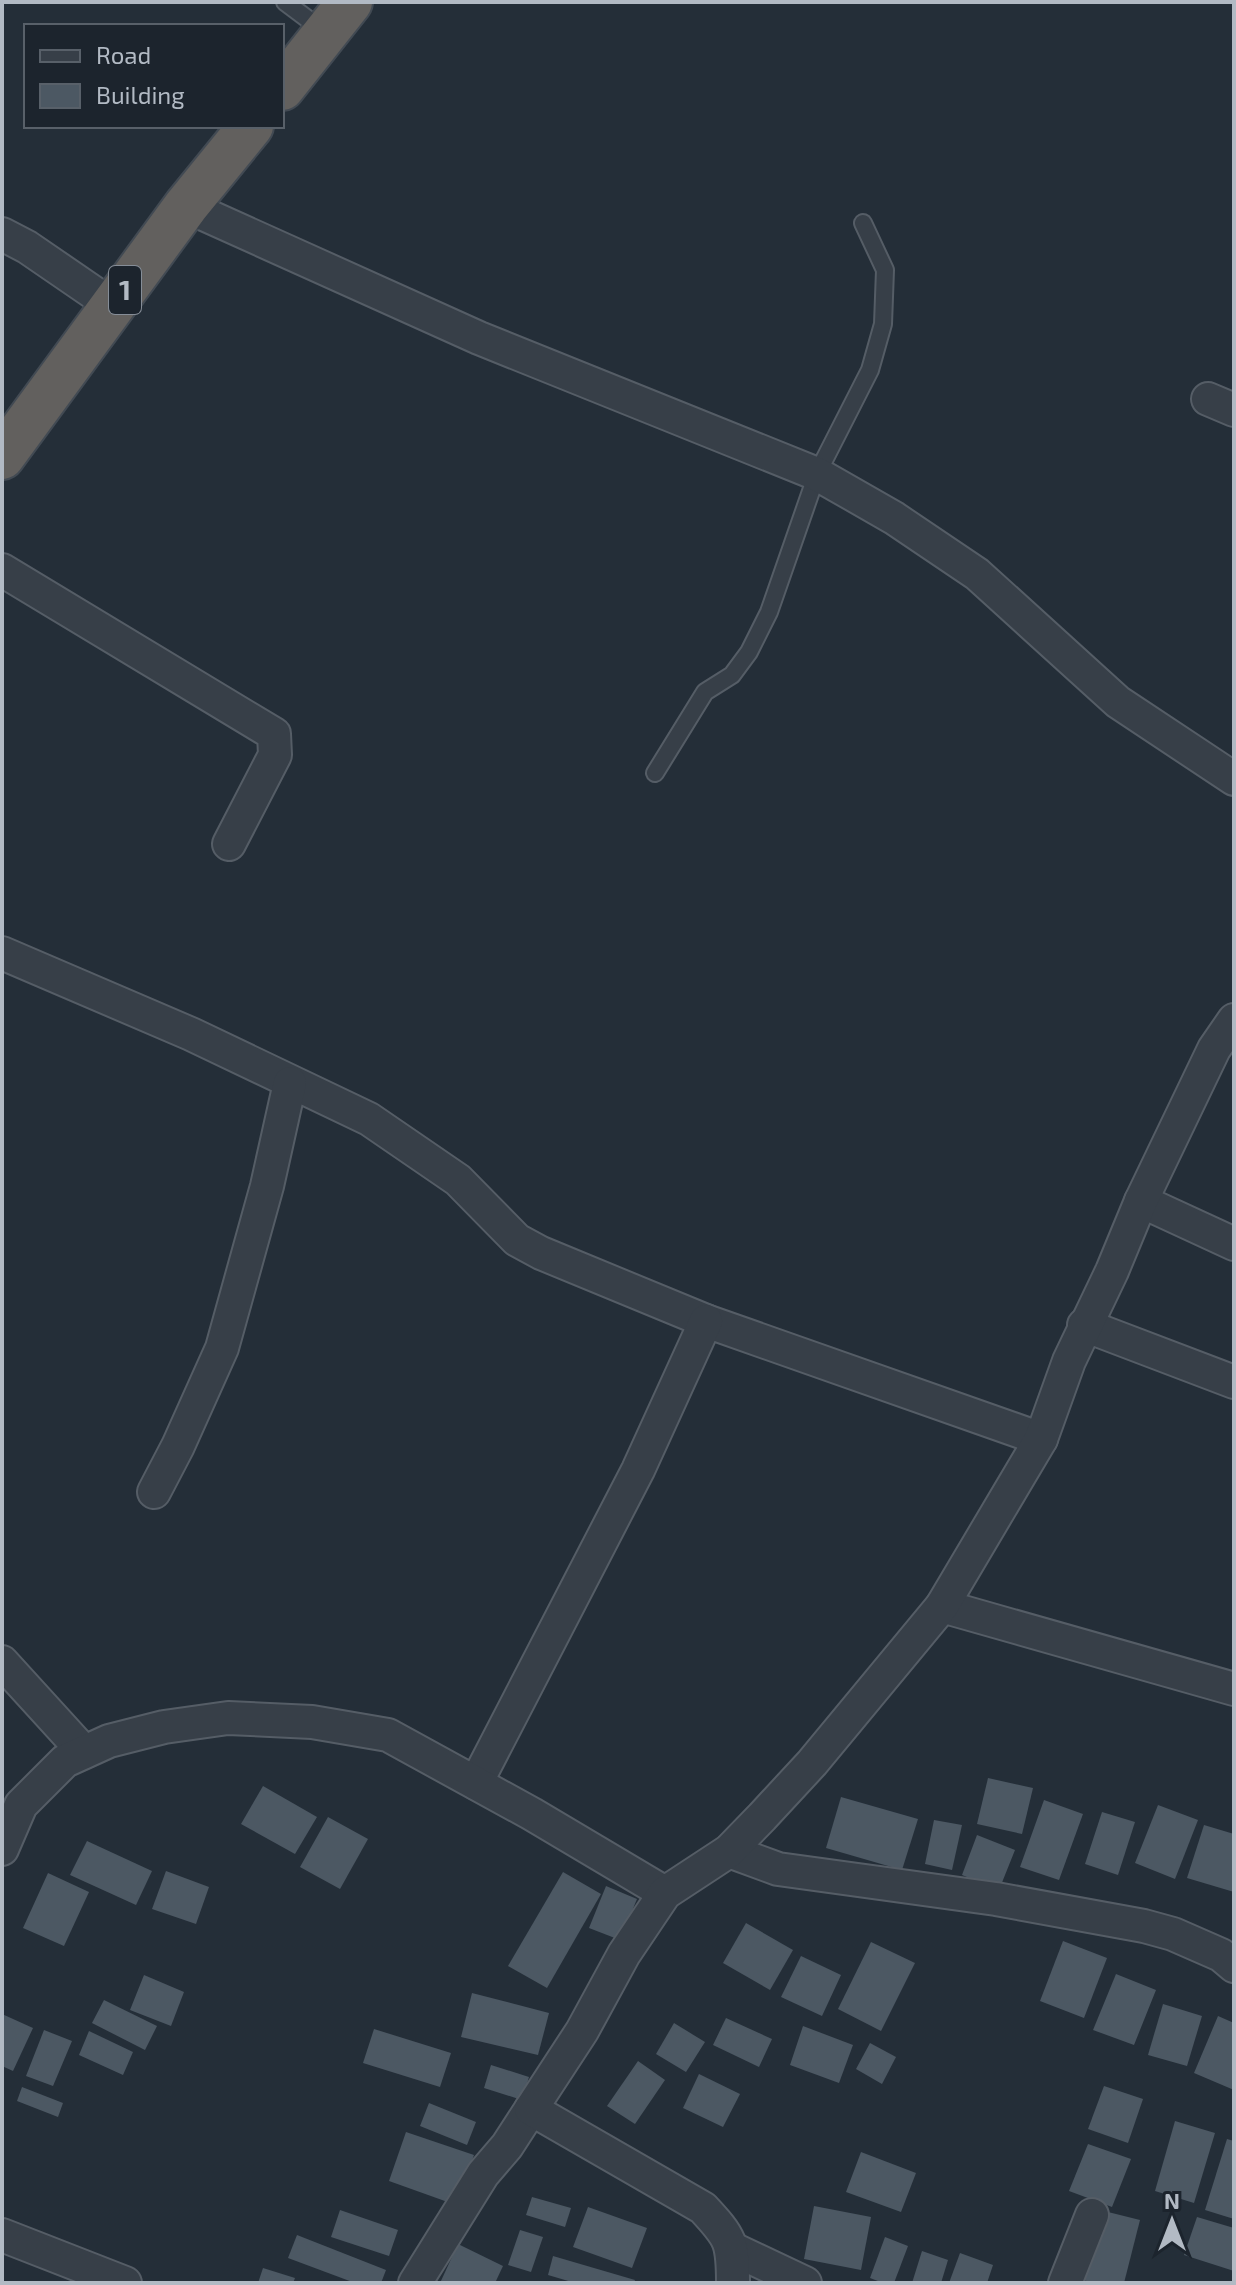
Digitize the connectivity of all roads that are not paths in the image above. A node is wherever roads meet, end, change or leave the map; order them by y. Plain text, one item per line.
1 (285, 2) edge
2 (338, 18) edge
3 (284, 86) edge
4 (249, 128) edge
5 (186, 206) junction
6 (863, 223) dead end
7 (2, 234) edge
8 (113, 306) junction
9 (2, 457) edge
10 (817, 474) junction
11 (2, 570) edge
12 (655, 773) dead end
13 (1234, 779) edge
14 (229, 844) dead end
15 (2, 953) edge
16 (1234, 1020) edge
17 (290, 1083) junction
18 (1141, 1201) junction
19 (1234, 1244) edge
20 (706, 1321) junction
21 (1084, 1325) junction
22 (1234, 1382) edge
23 (1041, 1439) junction
24 (154, 1492) dead end
25 (942, 1606) junction
26 (2, 1662) edge
27 (1234, 1689) edge
28 (84, 1752) junction
29 (476, 1783) junction
30 (2, 1849) edge
31 (729, 1851) junction
32 (665, 1893) junction
33 (1234, 1966) edge
34 (531, 2109) junction
35 (1092, 2215) dead end
36 (2, 2235) edge
37 (733, 2249) junction
38 (125, 2283) edge
39 (415, 2283) edge
40 (733, 2283) edge
41 (805, 2283) edge
42 (1065, 2283) edge

1 - 2 lane
2 - 3 highway
4 - 5 highway, 1
5 - 8 highway, 1
5 - 10 street
6 - 10 lane
7 - 8 street
8 - 9 highway, 1
10 - 12 lane
10 - 13 street
11 - 14 street
15 - 17 street
16 - 18 street
17 - 20 street
17 - 24 street
18 - 19 street
18 - 21 street
20 - 23 street
20 - 29 street
21 - 22 street
21 - 23 street
23 - 25 street
25 - 27 street
25 - 31 street
26 - 28 street
28 - 29 street
28 - 30 street
29 - 32 street
31 - 32 street
31 - 33 street
32 - 34 street
34 - 37 street
34 - 39 street
35 - 42 street
36 - 38 street
37 - 40 street
37 - 41 street

